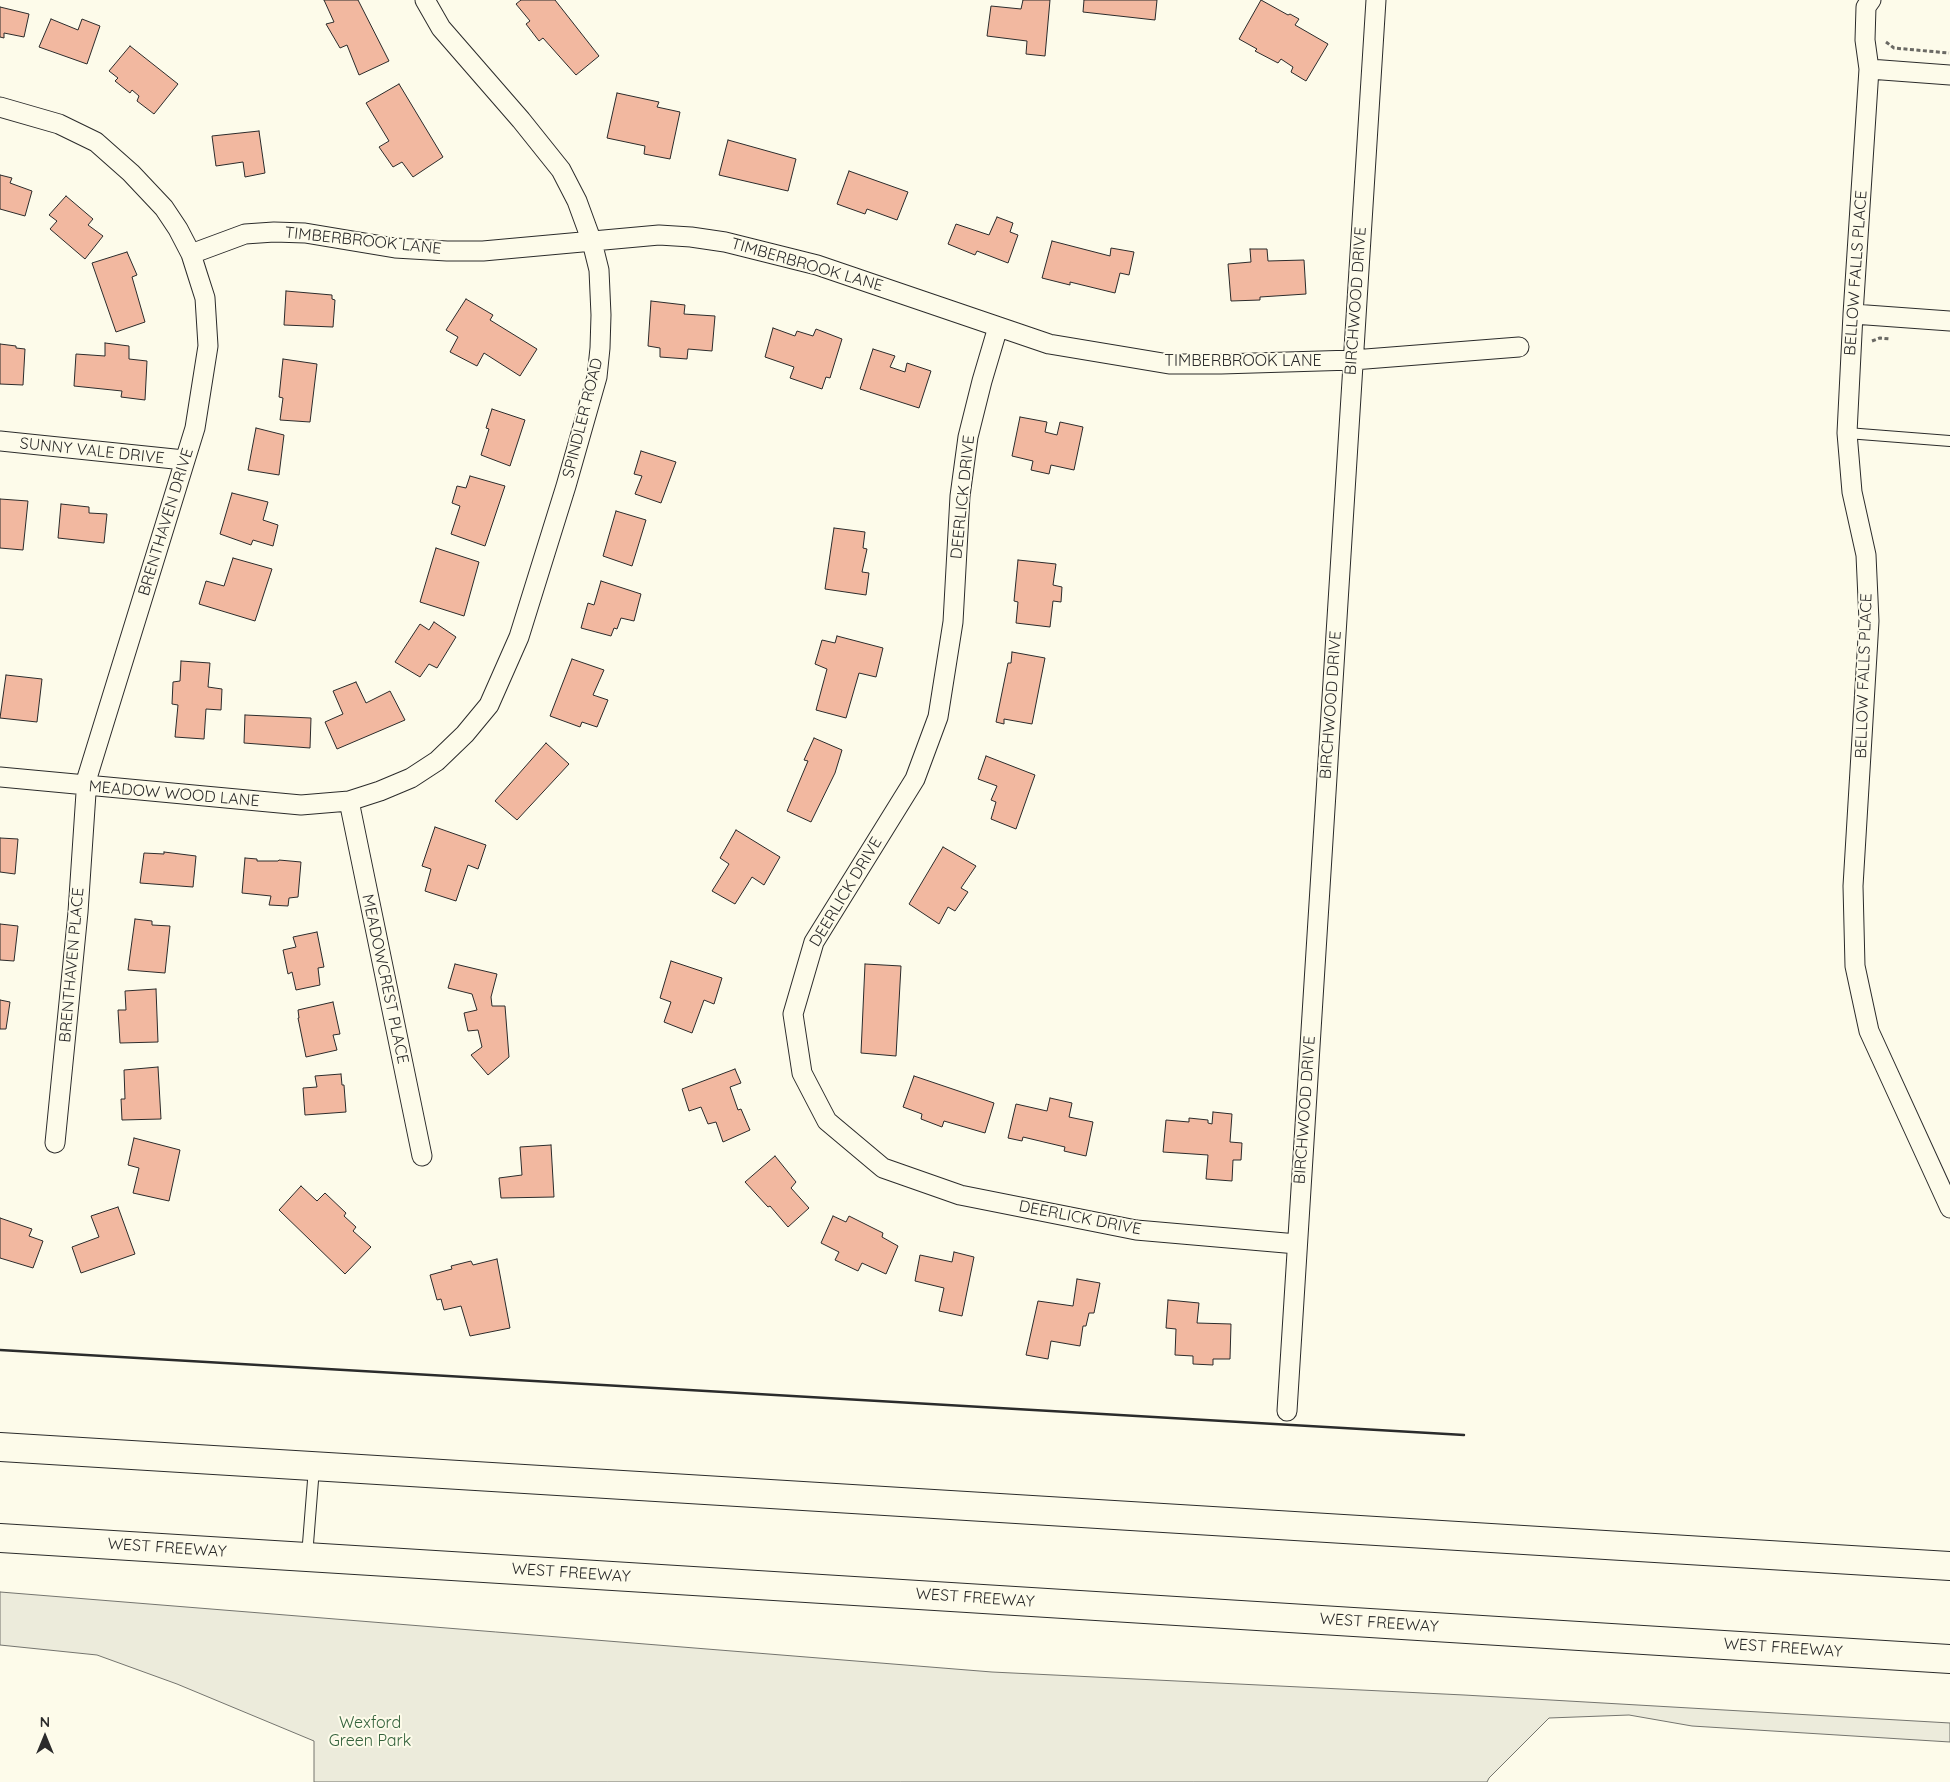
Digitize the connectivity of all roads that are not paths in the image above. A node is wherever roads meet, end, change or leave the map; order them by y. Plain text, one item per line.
1 (425, 0) edge
2 (1376, 0) edge
3 (1866, 2) edge
4 (1869, 69) junction
5 (1950, 75) edge
6 (0, 108) edge
7 (592, 242) junction
8 (190, 254) junction
9 (1853, 314) junction
10 (1950, 321) edge
11 (998, 327) junction
12 (1519, 347) dead end
13 (1353, 360) junction
14 (1847, 433) junction
15 (1950, 441) edge
16 (0, 442) edge
17 (184, 460) junction
18 (0, 777) edge
19 (86, 786) junction
20 (349, 801) junction
21 (55, 1143) dead end
22 (422, 1156) dead end
23 (1950, 1208) edge
24 (1297, 1244) junction
25 (1286, 1411) dead end
26 (0, 1446) edge
27 (314, 1466) junction
28 (0, 1538) edge
29 (307, 1557) junction
30 (1950, 1566) edge
31 (1950, 1659) edge

1 - 7 street, SPINDLER ROAD
2 - 13 street, BIRCHWOOD DRIVE
3 - 4 street, BELLOW FALLS PLACE
4 - 5 street
4 - 9 street, BELLOW FALLS PLACE
6 - 8 street
7 - 8 street, TIMBERBROOK LANE
7 - 11 street, TIMBERBROOK LANE
7 - 20 street, SPINDLER ROAD
8 - 17 street, BRENTHAVEN DRIVE
9 - 10 street
9 - 14 street, BELLOW FALLS PLACE
11 - 13 street, TIMBERBROOK LANE
11 - 24 street, DEERLICK DRIVE
12 - 13 street, TIMBERBROOK LANE
13 - 24 street, BIRCHWOOD DRIVE
14 - 15 lane
14 - 23 street, BELLOW FALLS PLACE
16 - 17 street, SUNNY VALE DRIVE
17 - 19 street, BRENTHAVEN DRIVE
18 - 19 street, MEADOW WOOD LANE
19 - 20 street, MEADOW WOOD LANE
19 - 21 street, BRENTHAVEN PLACE
20 - 22 street, MEADOWCREST PLACE
24 - 25 street, BIRCHWOOD DRIVE
26 - 27 highway
27 - 29 lane
27 - 30 highway
28 - 29 highway, WEST FREEWAY
29 - 31 highway, WEST FREEWAY

